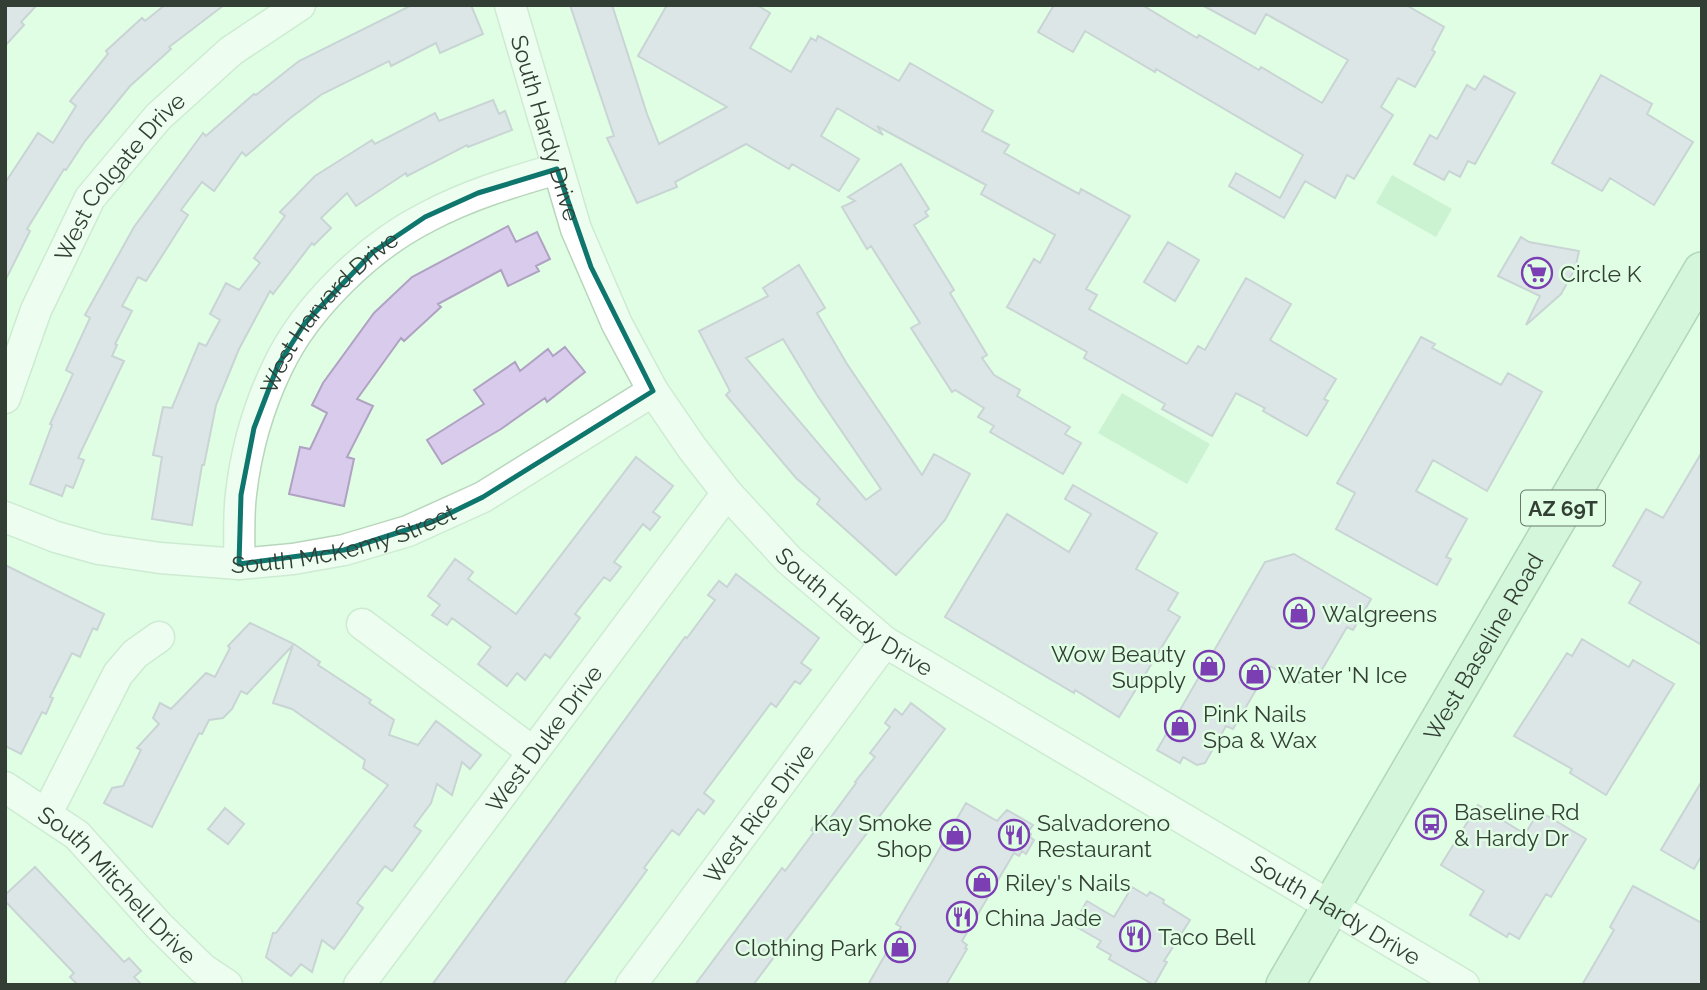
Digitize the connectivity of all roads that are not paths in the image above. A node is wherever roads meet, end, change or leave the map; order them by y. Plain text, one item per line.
1 (300, 5) edge
2 (510, 5) edge
3 (557, 169) junction
4 (1702, 271) edge
5 (653, 391) junction
6 (5, 398) edge
7 (727, 493) junction
8 (5, 517) edge
9 (239, 564) junction
10 (362, 624) dead end
11 (159, 637) dead end
12 (885, 642) junction
13 (533, 752) junction
14 (5, 788) edge
15 (47, 813) junction
16 (1331, 905) junction
17 (227, 985) edge
18 (359, 985) edge
19 (631, 985) edge
20 (1284, 985) edge
21 (1464, 985) edge

1 - 6 street, West Colgate Drive
2 - 3 street, South Hardy Drive
3 - 5 street, South Hardy Drive
3 - 9 street, West Harvard Drive
4 - 16 main road, West Baseline Road / AZ 69T
5 - 7 street, South Hardy Drive
5 - 9 street, South McKemy Street
7 - 12 street, South Hardy Drive
7 - 13 street, West Duke Drive
8 - 9 street, South McKemy Street
10 - 13 street
11 - 15 street
12 - 16 street, South Hardy Drive
12 - 19 street, West Rice Drive
13 - 18 street, West Duke Drive
14 - 15 street, South Mitchell Drive
15 - 17 street, South Mitchell Drive
16 - 20 main road, West Baseline Road / AZ 69T
16 - 21 street, South Hardy Drive

